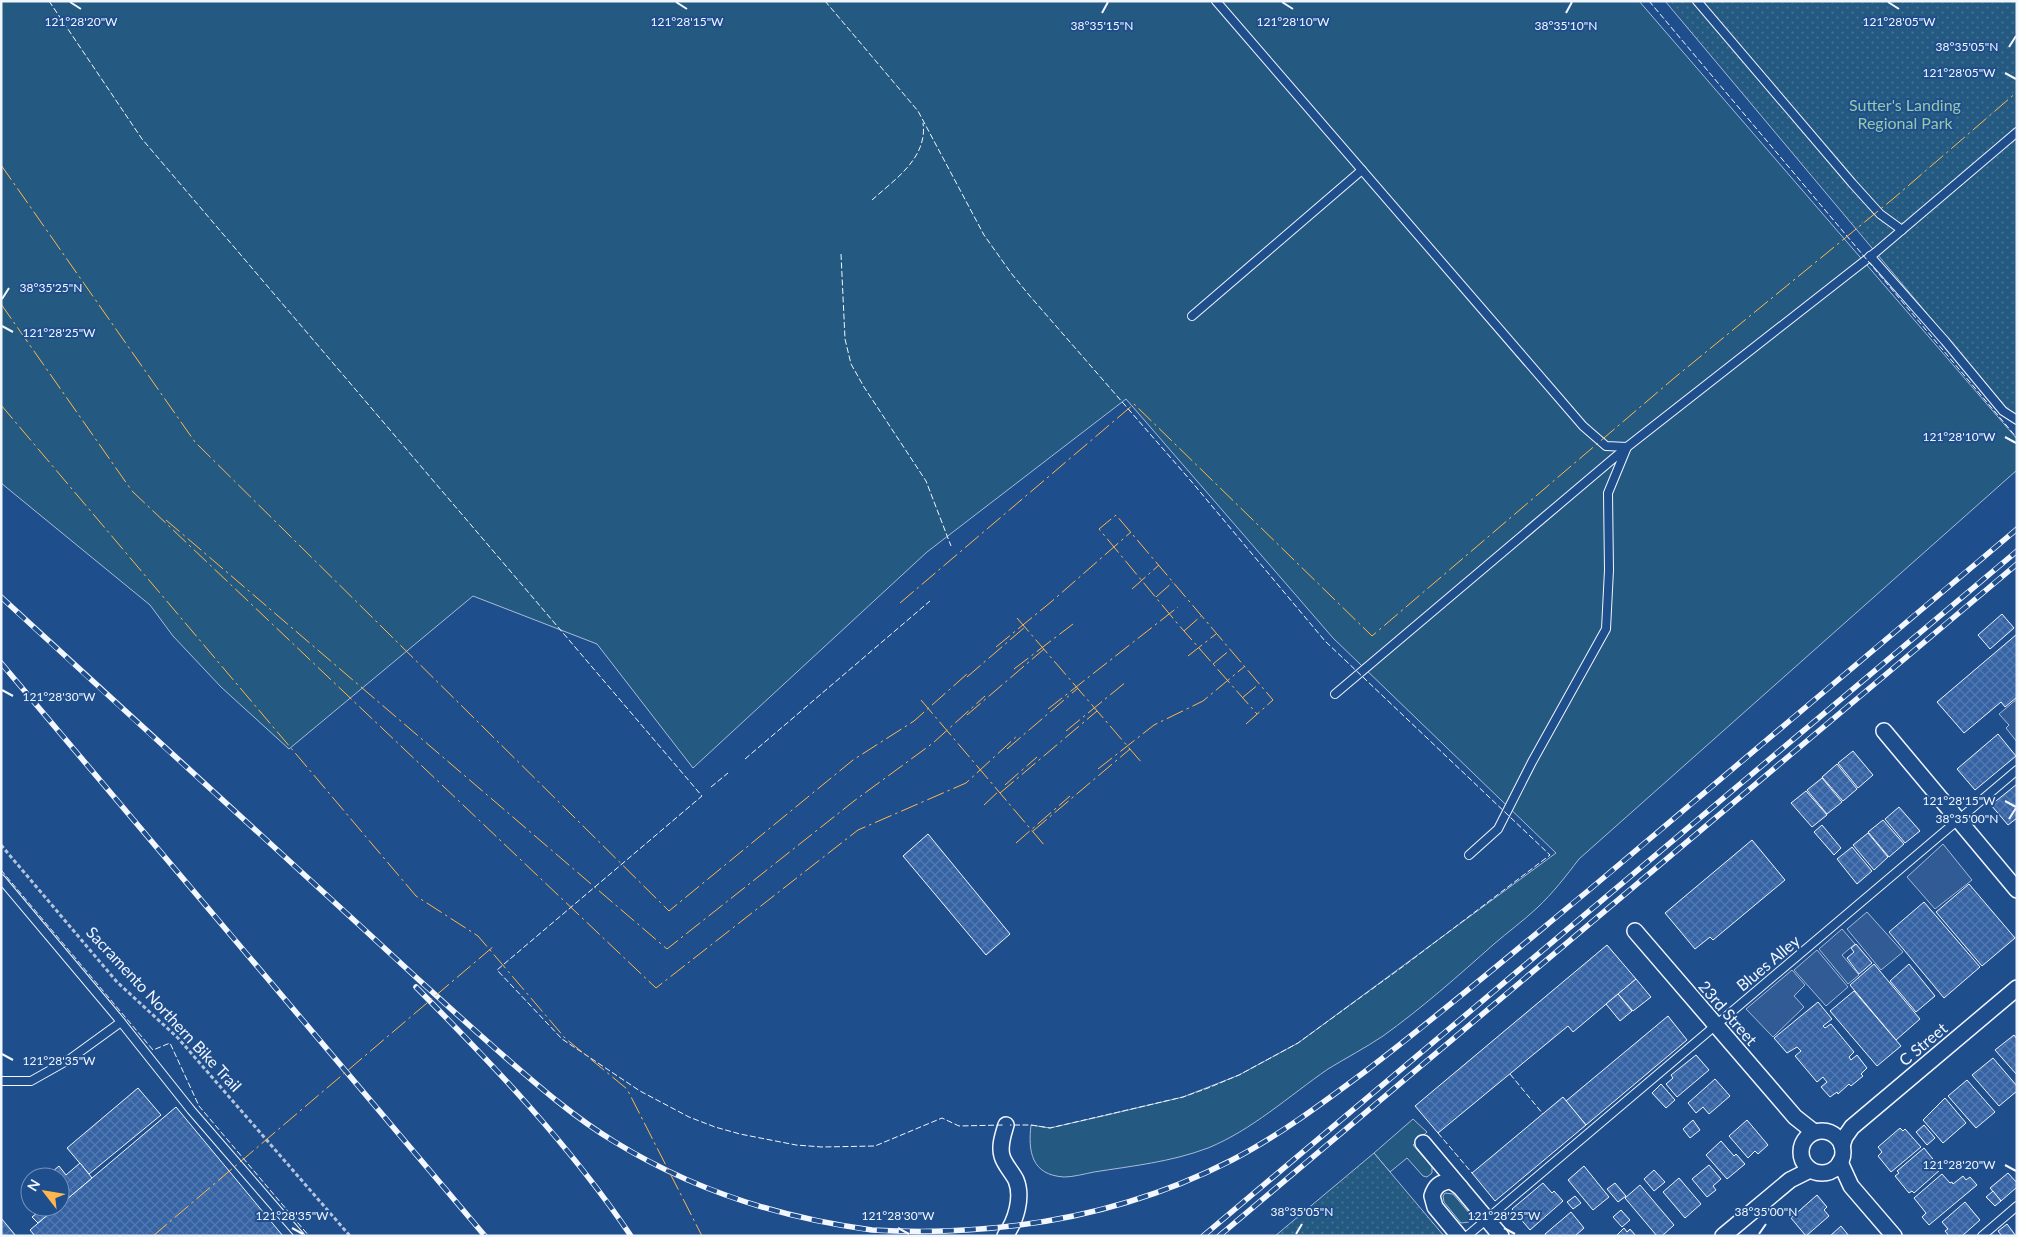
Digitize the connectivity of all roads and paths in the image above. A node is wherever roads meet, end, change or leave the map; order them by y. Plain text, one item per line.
1 (1216, 1) edge
2 (1697, 1) edge
3 (2017, 132) edge
4 (1362, 170) junction
5 (1902, 230) junction
6 (1870, 256) junction
7 (1192, 316) dead end
8 (2017, 420) edge
9 (1627, 447) junction
10 (1335, 694) dead end
11 (1884, 732) dead end
12 (2017, 770) edge
13 (1958, 820) junction
14 (1, 844) edge
15 (1469, 855) dead end
16 (1, 879) edge
17 (2017, 890) edge
18 (1636, 931) dead end
19 (2017, 988) edge
20 (121, 1022) junction
21 (1716, 1025) junction
22 (1, 1081) edge
23 (1006, 1125) dead end
24 (1852, 1127) junction
25 (1830, 1132) junction
26 (1808, 1137) junction
27 (1423, 1143) dead end
28 (1842, 1146) junction
29 (1840, 1162) junction
30 (1806, 1164) junction
31 (1827, 1172) junction
32 (1851, 1186) junction
33 (1460, 1187) junction
34 (2017, 1206) edge
35 (1488, 1219) junction
36 (300, 1236) edge
37 (350, 1236) edge
38 (1005, 1236) edge
39 (1459, 1236) edge
40 (1467, 1236) edge
41 (1501, 1236) edge
42 (1723, 1236) edge
43 (1894, 1236) edge
44 (1982, 1236) edge

1 - 4 lane
2 - 5 lane
3 - 5 lane
4 - 7 lane
4 - 9 lane
5 - 6 lane
6 - 8 lane
6 - 9 lane
9 - 10 lane
9 - 15 lane
11 - 13 street
12 - 13 lane, Blues Alley
13 - 17 street
13 - 21 lane, Blues Alley
14 - 37 path, Sacramento Northern Bike Trail
16 - 20 lane
18 - 21 street, 23rd Street
19 - 24 street, C Street
20 - 22 lane
20 - 36 lane
21 - 26 street, 23rd Street
21 - 35 lane, Blues Alley
23 - 38 street
24 - 25 street, C Street
24 - 28 street, C Street
25 - 26 street
25 - 28 street
26 - 30 street
27 - 33 street
28 - 29 street
29 - 31 street
29 - 32 street
30 - 31 street
30 - 42 street
31 - 32 street
32 - 43 street
33 - 35 street
33 - 39 street
34 - 44 lane
35 - 40 lane, Blues Alley
35 - 41 street

